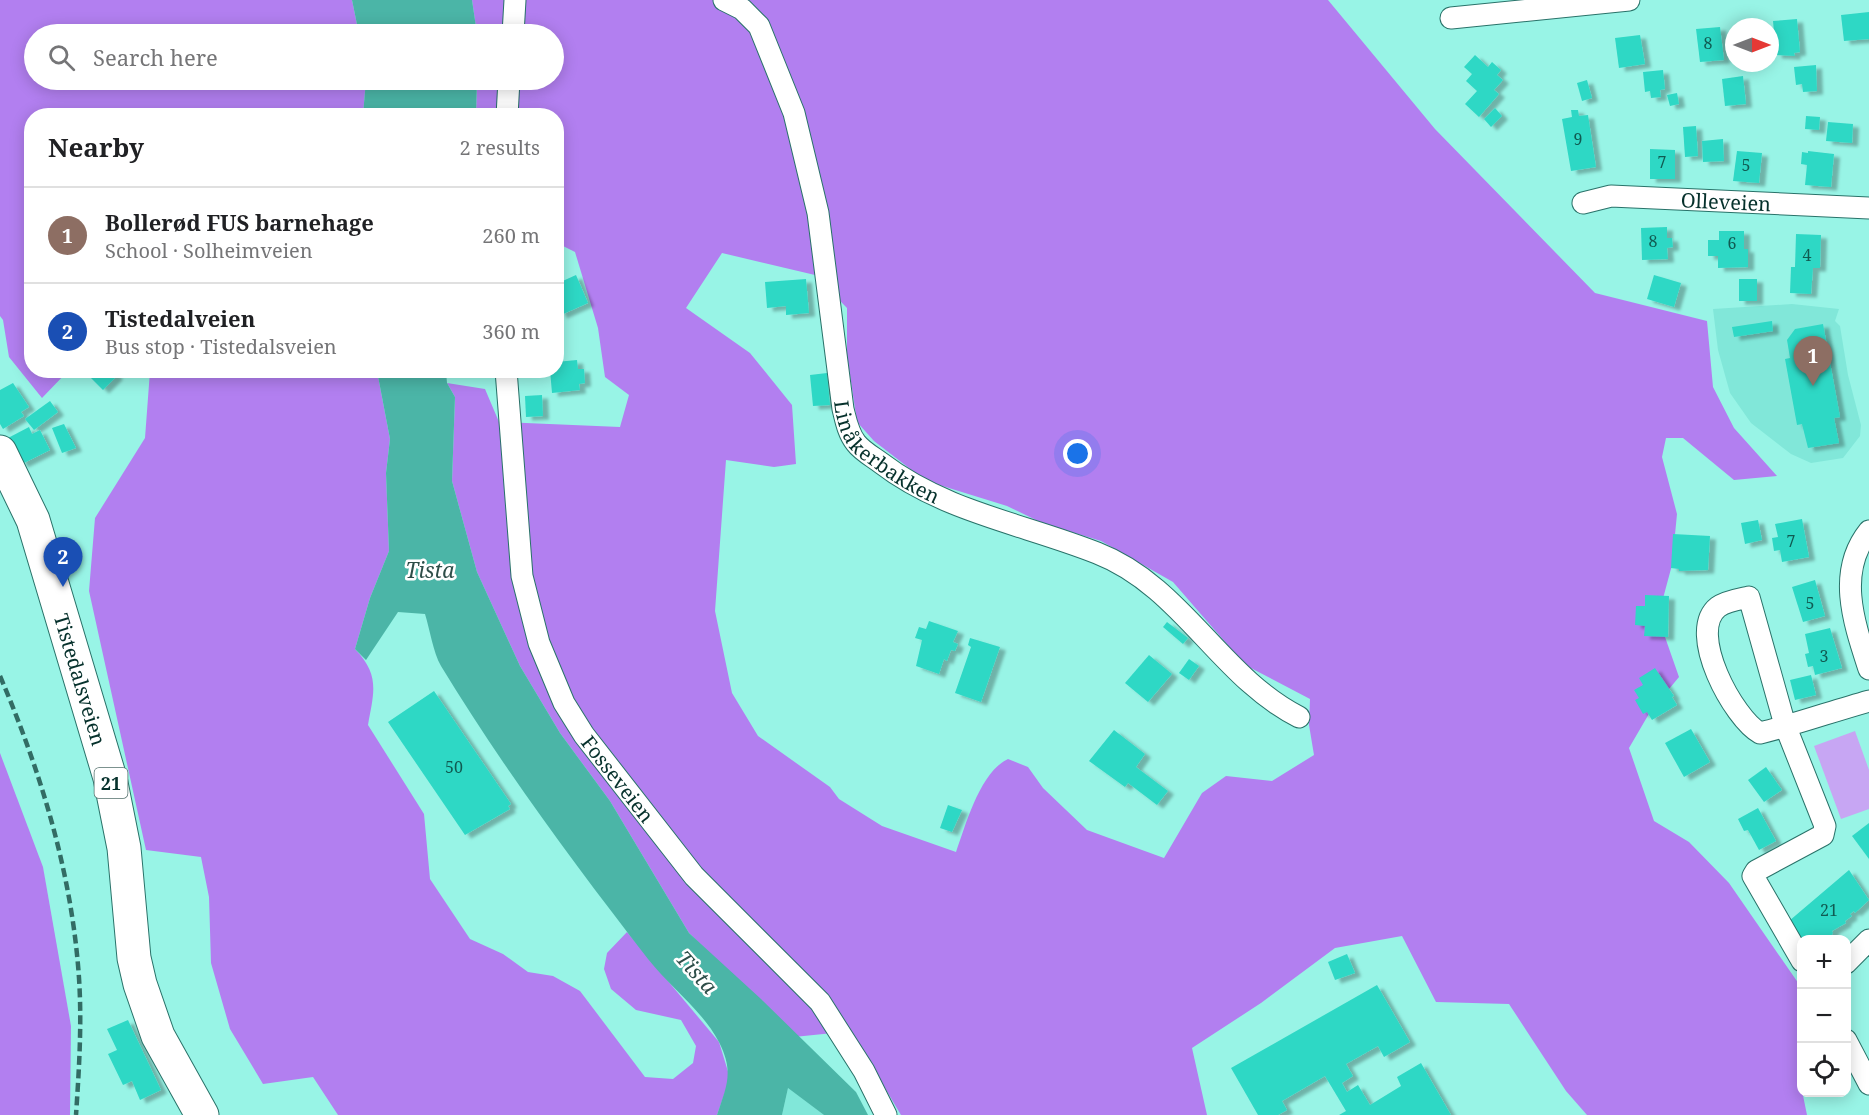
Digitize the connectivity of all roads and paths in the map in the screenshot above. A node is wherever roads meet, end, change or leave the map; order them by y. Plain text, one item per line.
1 (515, 0) edge
2 (724, 0) edge
3 (1629, 0) edge
4 (1451, 18) dead end
5 (514, 24) edge
6 (508, 90) edge
7 (507, 108) edge
8 (1583, 203) dead end
9 (1869, 208) edge
10 (507, 378) edge
11 (0, 452) edge
12 (1869, 531) edge
13 (1869, 669) edge
14 (1869, 701) edge
15 (1299, 717) dead end
16 (1785, 725) junction
17 (1869, 940) edge
18 (1797, 952) edge
19 (1851, 958) edge
20 (1848, 1043) edge
21 (1869, 1084) edge
22 (202, 1115) edge
23 (886, 1115) edge

1 - 5 street
2 - 15 street, Linåkerbakken
3 - 4 street
6 - 7 street
8 - 9 street, Olleveien
10 - 23 street, Fosseveien
11 - 22 main road, Tistedalsveien / 21
12 - 13 street
14 - 16 street
16 - 16 street
16 - 18 street
17 - 19 street
20 - 21 street

